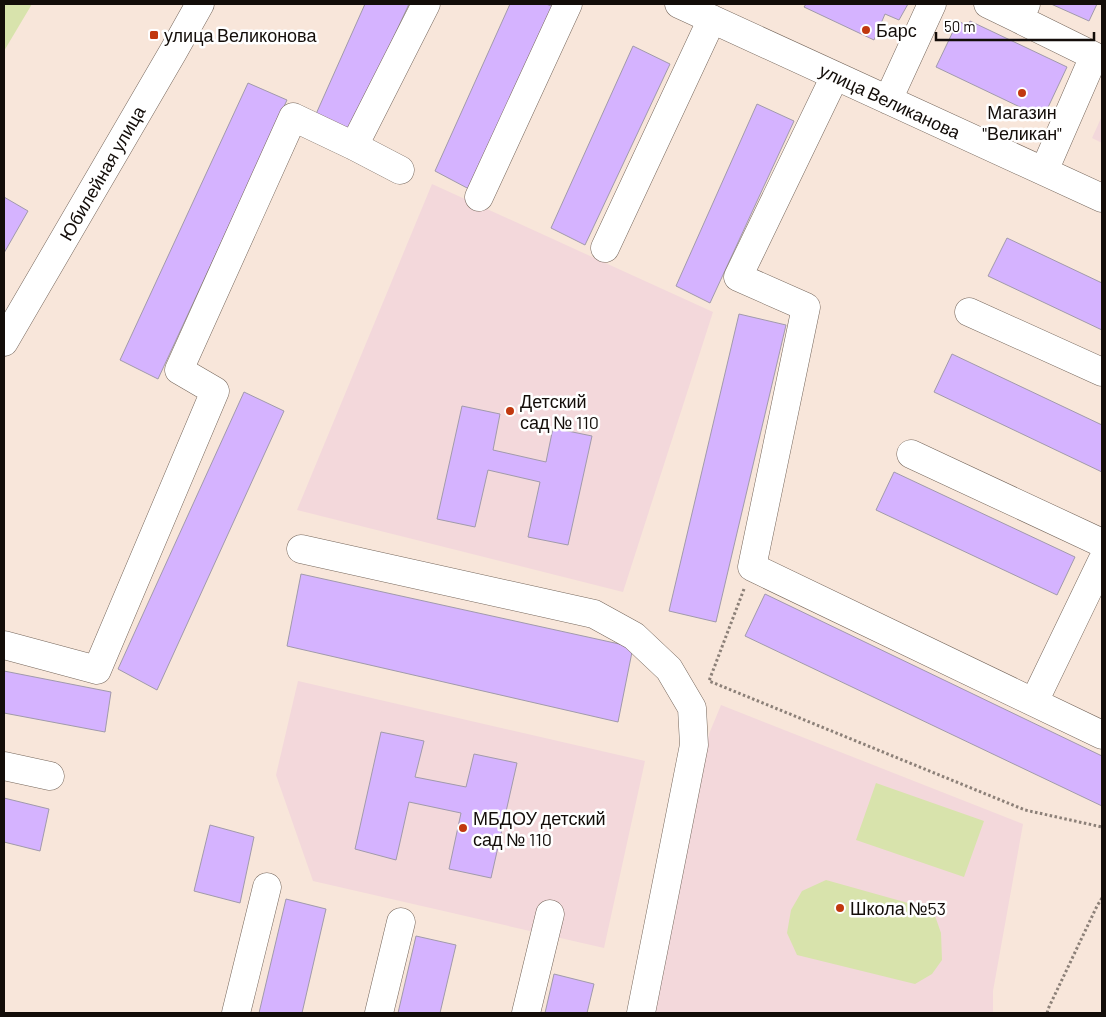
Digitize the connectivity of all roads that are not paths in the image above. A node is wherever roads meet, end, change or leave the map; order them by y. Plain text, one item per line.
1 (200, 4) edge
2 (426, 4) edge
3 (568, 4) edge
4 (679, 4) edge
5 (932, 4) edge
6 (988, 4) edge
7 (1022, 12) edge
8 (712, 19) junction
9 (835, 76) junction
10 (888, 100) junction
11 (354, 146) junction
12 (400, 171) dead end
13 (1044, 171) junction
14 (479, 197) dead end
15 (1102, 198) edge
16 (604, 248) dead end
17 (969, 312) dead end
18 (4, 342) edge
19 (1102, 372) edge
20 (911, 454) dead end
21 (1102, 543) edge
22 (301, 549) dead end
23 (1102, 561) edge
24 (4, 645) edge
25 (1034, 702) junction
26 (1102, 735) edge
27 (4, 766) edge
28 (50, 776) dead end
29 (267, 888) dead end
30 (550, 914) dead end
31 (402, 922) dead end
32 (236, 1013) edge
33 (379, 1013) edge
34 (526, 1013) edge
35 (641, 1013) edge

1 - 18 street, Юбилейная улица
2 - 11 street
3 - 14 street
4 - 8 street, улица Великанова
5 - 10 street
6 - 7 street
7 - 13 street
8 - 9 street, улица Великанова
8 - 16 street
9 - 10 street, улица Великанова
9 - 25 street
10 - 13 street, улица Великанова
11 - 12 street
11 - 24 street
13 - 15 street, улица Великанова
17 - 19 street
20 - 21 street
22 - 35 street
23 - 25 street
25 - 26 street
27 - 28 street
29 - 32 street
30 - 34 street
31 - 33 street

